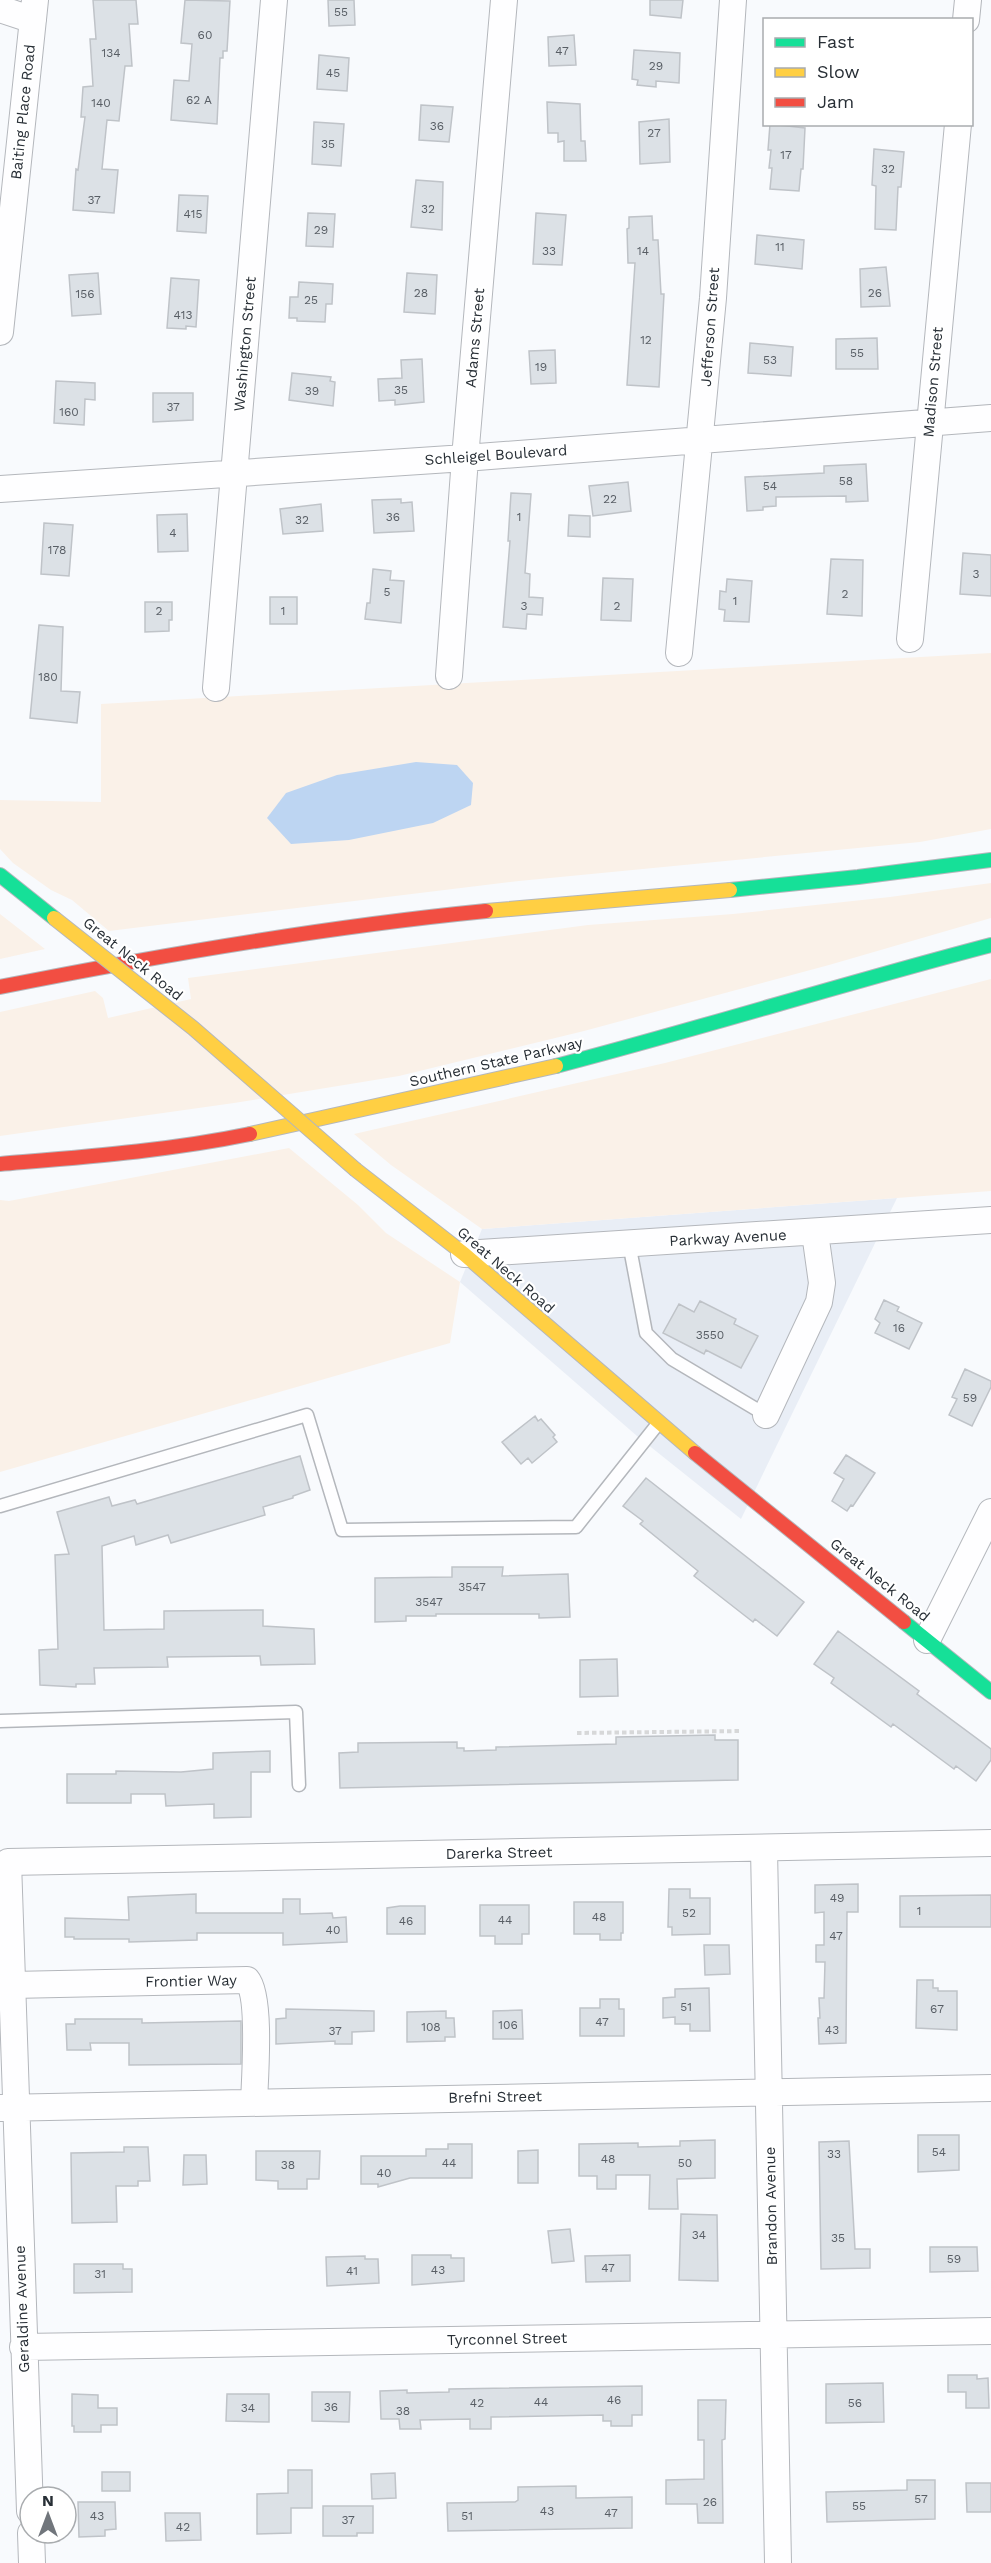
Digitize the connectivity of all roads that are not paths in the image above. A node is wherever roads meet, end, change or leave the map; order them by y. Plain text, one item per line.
1 (274, 0) edge
2 (504, 0) edge
3 (733, 0) edge
4 (968, 0) edge
5 (0, 9) edge
6 (34, 10) edge
7 (966, 18) edge
8 (958, 126) edge
9 (0, 332) edge
10 (991, 418) edge
11 (929, 423) junction
12 (700, 441) junction
13 (465, 458) junction
14 (234, 471) junction
15 (0, 489) edge
16 (910, 639) dead end
17 (679, 653) dead end
18 (449, 676) dead end
19 (216, 688) dead end
20 (991, 860) edge
21 (0, 875) edge
22 (991, 945) edge
23 (0, 987) edge
24 (0, 1164) edge
25 (991, 1220) edge
26 (815, 1233) junction
27 (629, 1243) junction
28 (464, 1254) junction
29 (766, 1415) joint
30 (658, 1424) junction
31 (0, 1506) edge
32 (991, 1512) edge
33 (927, 1640) junction
34 (991, 1692) edge
35 (0, 1721) edge
36 (298, 1785) dead end
37 (991, 1843) edge
38 (764, 1849) junction
39 (12, 1985) junction
40 (991, 2088) edge
41 (769, 2092) junction
42 (254, 2102) junction
43 (8, 2108) edge
44 (991, 2331) edge
45 (773, 2335) junction
46 (23, 2347) junction
47 (29, 2485) edge
48 (31, 2545) edge
49 (32, 2563) edge
50 (778, 2563) edge

1 - 14 street, Washington Street
2 - 13 street, Adams Street
3 - 12 street, Jefferson Street
4 - 7 street
5 - 6 street
6 - 9 street, Baiting Place Road
8 - 11 street, Madison Street
10 - 11 street, Schleigel Boulevard
11 - 12 street, Schleigel Boulevard
11 - 16 street, Madison Street
12 - 13 street, Schleigel Boulevard
12 - 17 street, Jefferson Street
13 - 14 street, Schleigel Boulevard
13 - 18 street, Adams Street
14 - 15 street, Schleigel Boulevard
14 - 19 street, Washington Street
20 - 23 main road
21 - 28 main road, Great Neck Road, bridge
22 - 24 main road, Southern State Parkway
25 - 26 street, Parkway Avenue
26 - 27 street, Parkway Avenue
26 - 29 street
27 - 28 street, Parkway Avenue
27 - 29 lane
28 - 30 main road, Great Neck Road
30 - 31 lane
30 - 33 main road, Great Neck Road
32 - 33 street
33 - 34 main road, Great Neck Road
35 - 36 lane
37 - 38 street, Darerka Street
38 - 39 street, Darerka Street
38 - 41 street, Brandon Avenue
39 - 42 street, Frontier Way
39 - 43 street
40 - 41 street, Brefni Street
41 - 42 street, Brefni Street
41 - 45 street, Brandon Avenue
42 - 43 street, Brefni Street
43 - 46 street, Geraldine Avenue
44 - 45 street, Tyrconnel Street
45 - 46 street, Tyrconnel Street
45 - 50 street, Brandon Avenue
46 - 47 street, Geraldine Avenue
48 - 49 street

